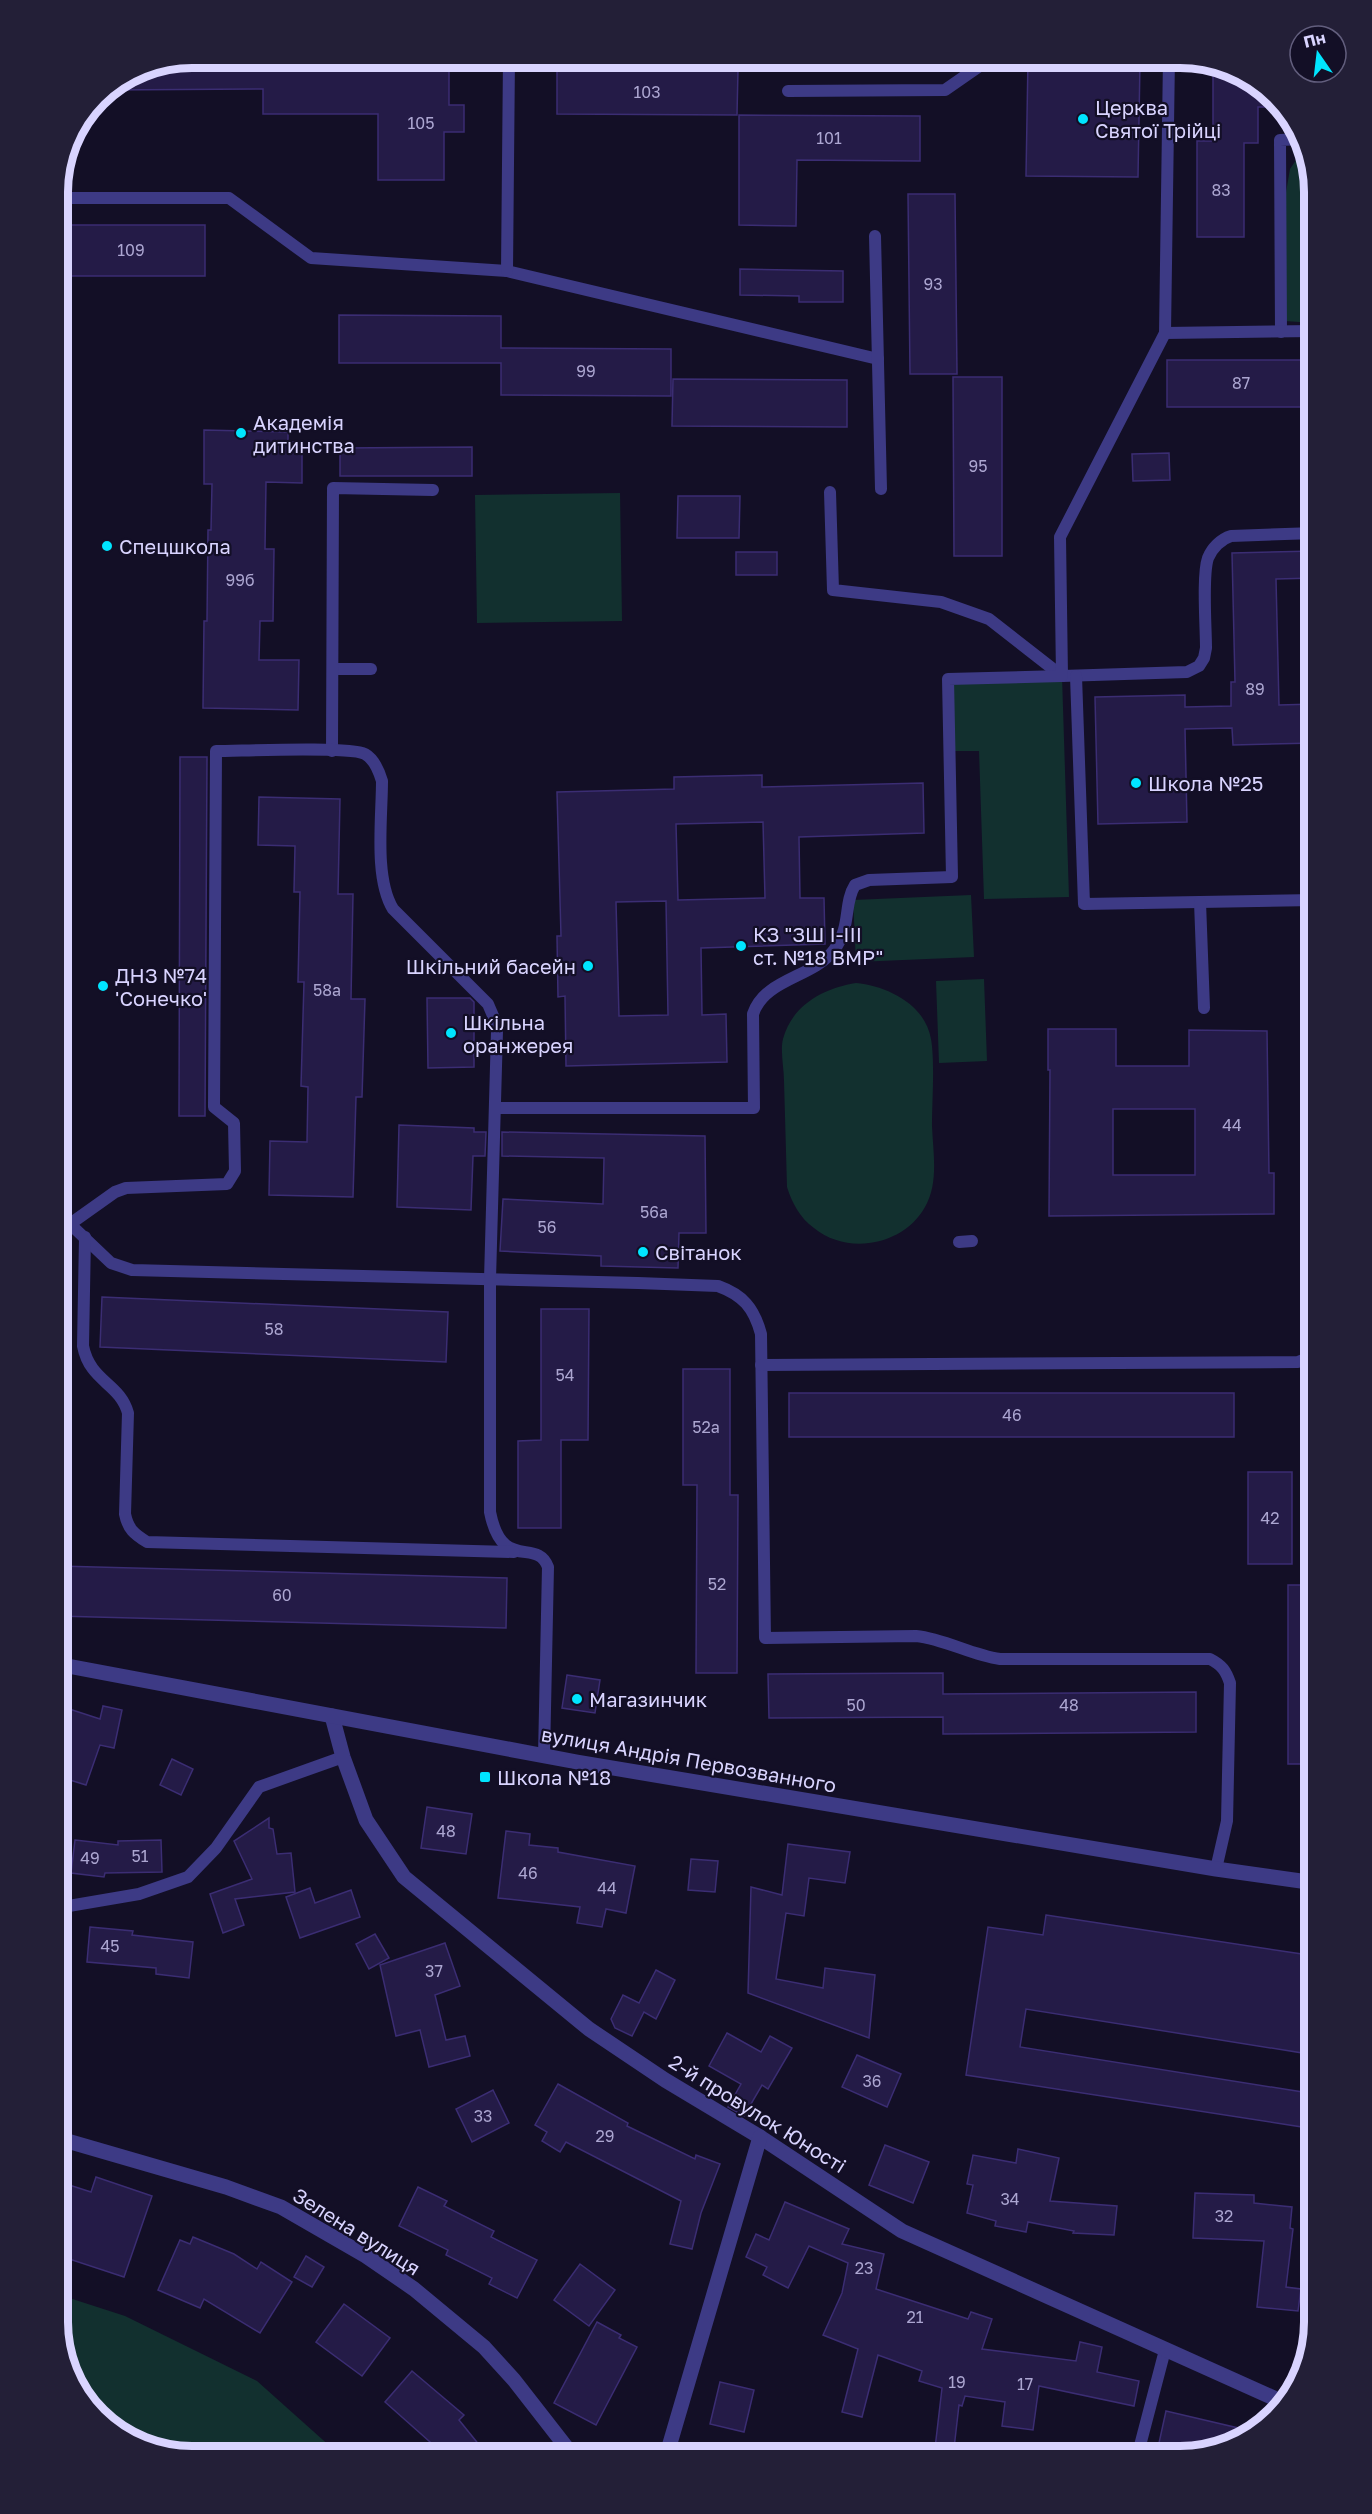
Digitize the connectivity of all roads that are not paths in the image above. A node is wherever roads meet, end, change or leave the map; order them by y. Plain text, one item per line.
1 (509, 68) edge
2 (977, 68) edge
3 (1169, 68) edge
4 (788, 91) dead end
5 (1293, 139) edge
6 (68, 198) edge
7 (875, 236) dead end
8 (507, 271) junction
9 (1304, 331) edge
10 (1281, 332) junction
11 (1165, 333) junction
12 (878, 359) junction
13 (881, 489) dead end
14 (433, 490) dead end
15 (830, 492) dead end
16 (1304, 533) edge
17 (333, 669) junction
18 (371, 669) dead end
19 (1062, 676) junction
20 (1076, 676) junction
21 (332, 751) junction
22 (1304, 900) edge
23 (1200, 902) junction
24 (1204, 1008) dead end
25 (496, 1108) junction
26 (68, 1221) edge
27 (68, 1226) edge
28 (85, 1237) junction
29 (972, 1241) dead end
30 (958, 1242) dead end
31 (490, 1279) junction
32 (1304, 1360) edge
33 (761, 1365) junction
34 (514, 1552) junction
35 (68, 1666) edge
36 (332, 1716) junction
37 (544, 1755) junction
38 (343, 1756) junction
39 (1216, 1869) junction
40 (1304, 1881) edge
41 (68, 1906) edge
42 (759, 2137) junction
43 (68, 2141) edge
44 (1165, 2350) junction
45 (1278, 2400) edge
46 (565, 2446) edge
47 (669, 2446) edge
48 (1140, 2446) edge

1 - 8 lane
2 - 4 lane
3 - 11 lane
5 - 10 lane
6 - 8 lane
7 - 12 lane
8 - 12 lane
9 - 10 lane
10 - 11 lane
11 - 19 lane
12 - 13 lane
14 - 17 lane
15 - 19 lane
16 - 20 lane
17 - 18 lane
17 - 21 lane
19 - 20 lane
19 - 25 lane
20 - 23 lane
21 - 25 lane
21 - 26 lane
22 - 23 lane
23 - 24 lane
25 - 31 lane
27 - 28 lane
28 - 31 lane
28 - 34 lane
29 - 30 lane
31 - 33 lane
31 - 34 lane
32 - 33 lane
33 - 39 lane
34 - 37 lane
35 - 36 street, вулиця Андрія Первозванного
36 - 37 street, вулиця Андрія Первозванного
36 - 38 street, 2-й провулок Юності
37 - 39 street, вулиця Андрія Первозванного
38 - 41 lane
38 - 42 street, 2-й провулок Юності
39 - 40 street, вулиця Андрія Первозванного
42 - 44 street, 2-й провулок Юності
42 - 47 street
43 - 46 street, Зелена вулиця
44 - 45 street, 2-й провулок Юності
44 - 48 lane

